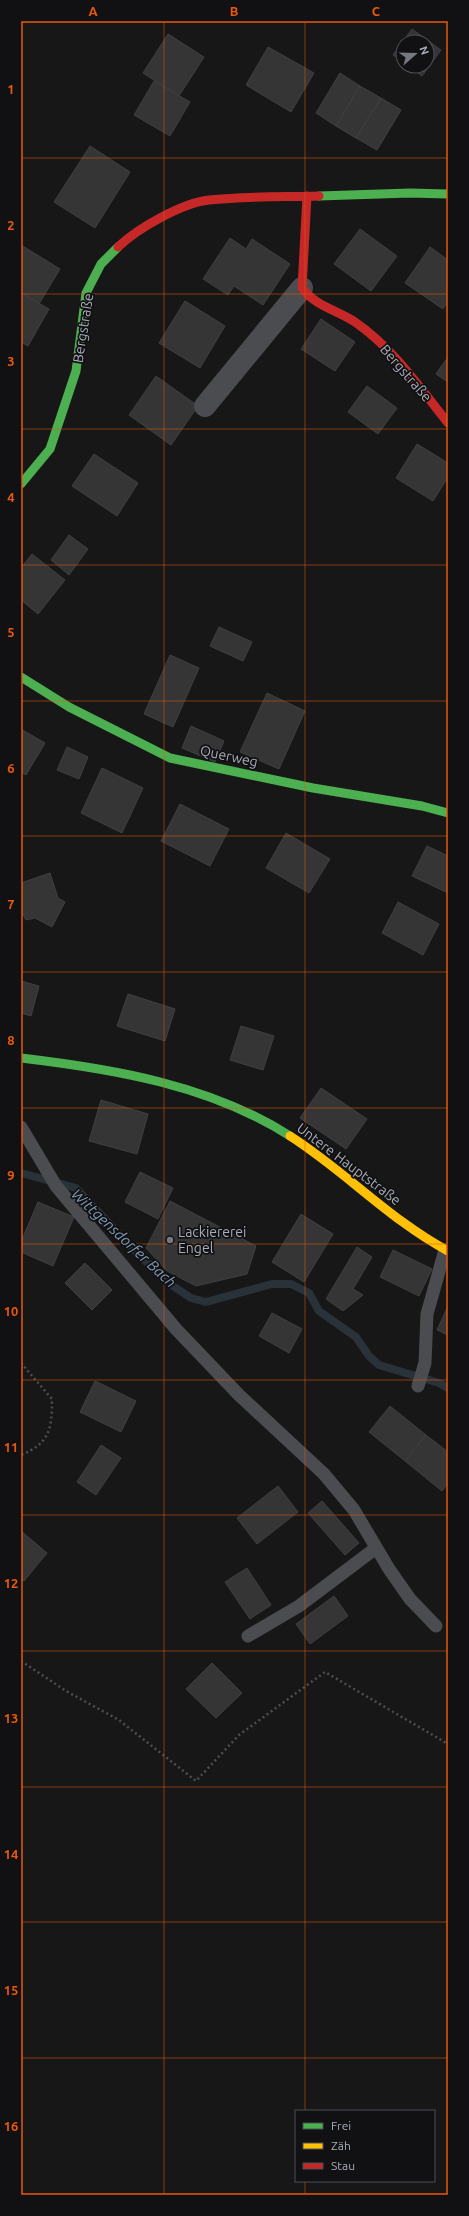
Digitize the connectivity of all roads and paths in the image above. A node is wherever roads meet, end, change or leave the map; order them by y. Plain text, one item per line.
1 (448, 194) edge
2 (306, 196) junction
3 (302, 288) junction
4 (205, 406) dead end
5 (448, 423) edge
6 (21, 484) edge
7 (21, 677) edge
8 (448, 813) edge
9 (21, 1058) edge
10 (21, 1128) edge
11 (447, 1250) edge
12 (21, 1363) edge
13 (418, 1386) dead end
14 (21, 1455) edge
15 (376, 1548) junction
16 (436, 1626) dead end
17 (248, 1636) dead end
18 (21, 1661) edge
19 (448, 1744) edge

1 - 2 street, Bergstraße
2 - 3 street
2 - 6 street, Bergstraße
3 - 4 street
3 - 5 street, Bergstraße
7 - 8 street, Querweg
9 - 11 street, Untere Hauptstraße
10 - 15 lane
11 - 13 lane
12 - 14 path
15 - 16 lane
15 - 17 lane
18 - 19 path

